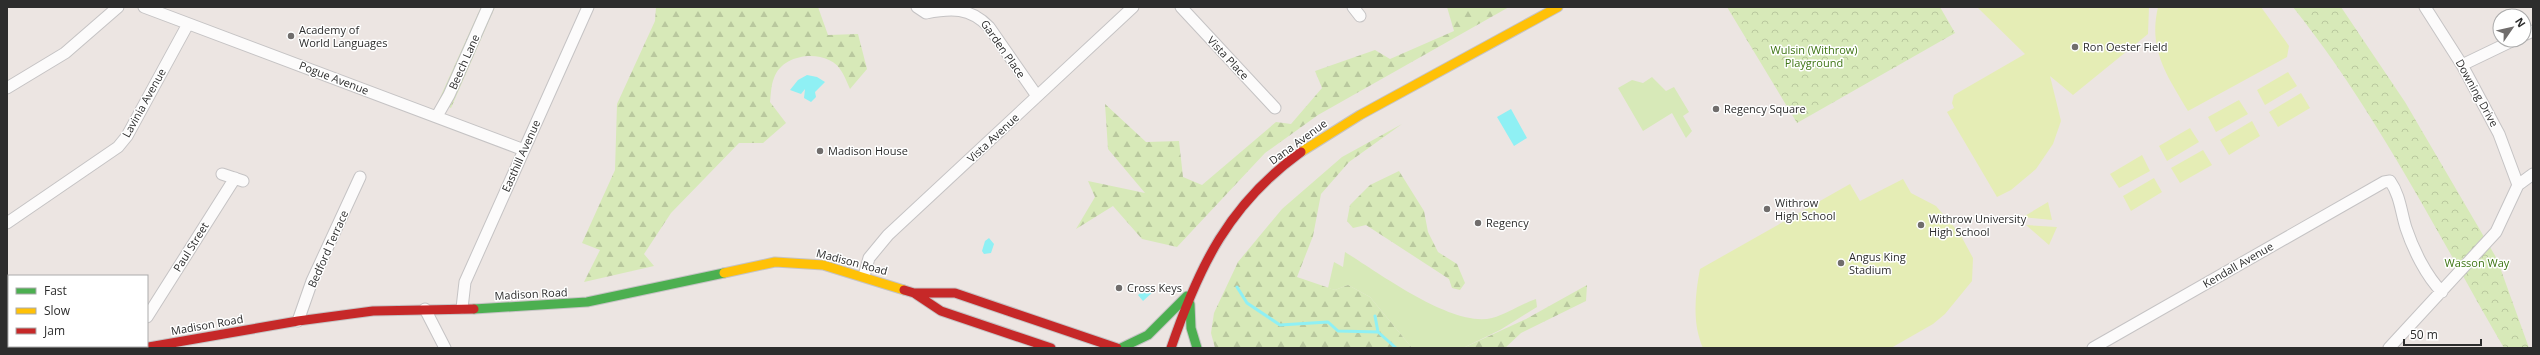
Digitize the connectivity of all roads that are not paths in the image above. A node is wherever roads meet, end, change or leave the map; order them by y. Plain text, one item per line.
1 (118, 7) edge
2 (144, 7) edge
3 (488, 7) edge
4 (588, 7) edge
5 (917, 7) edge
6 (1133, 7) edge
7 (1181, 7) edge
8 (1353, 7) edge
9 (1558, 7) edge
10 (2425, 7) edge
11 (1360, 16) dead end
12 (188, 24) junction
13 (2497, 48) edge
14 (2462, 65) junction
15 (7, 88) edge
16 (1037, 96) junction
17 (1275, 108) dead end
18 (437, 116) junction
19 (524, 150) junction
20 (222, 174) dead end
21 (2533, 174) edge
22 (360, 177) dead end
23 (2518, 185) junction
24 (7, 223) edge
25 (864, 276) junction
26 (2442, 292) junction
27 (914, 293) junction
28 (1189, 294) junction
29 (462, 308) junction
30 (425, 309) junction
31 (148, 316) edge
32 (298, 321) junction
33 (1075, 344) dead end
34 (1054, 345) edge
35 (167, 346) edge
36 (143, 348) edge
37 (445, 348) edge
38 (1088, 348) edge
39 (1117, 348) edge
40 (1121, 348) edge
41 (1171, 348) edge
42 (1197, 348) edge
43 (2093, 348) edge
44 (2389, 348) edge

1 - 15 street
2 - 12 street, Pogue Avenue
3 - 18 street, Beech Lane
4 - 19 street, Easthill Avenue
5 - 16 street, Garden Place
6 - 16 street, Vista Avenue
7 - 17 street, Vista Place
8 - 11 street
9 - 28 main road, Dana Avenue
10 - 14 street, Downing Drive
12 - 18 street, Pogue Avenue
12 - 24 street, Lavinia Avenue
13 - 14 street
14 - 23 street, Downing Drive
16 - 25 street, Vista Avenue
18 - 19 street, Pogue Avenue
19 - 29 street, Easthill Avenue
20 - 31 street, Paul Street
21 - 23 street
22 - 32 street, Bedford Terrace
23 - 26 street
25 - 27 main road, Madison Road
25 - 29 main road, Madison Road
26 - 43 street, Kendall Avenue
26 - 44 street
27 - 34 main road, Madison Road
27 - 39 main road, Madison Road
28 - 40 main road
28 - 41 main road, Dana Avenue
28 - 42 main road
29 - 30 main road, Madison Road
30 - 32 main road, Madison Road
30 - 37 street
32 - 35 main road, Madison Road
33 - 38 main road
35 - 36 main road, Madison Road

